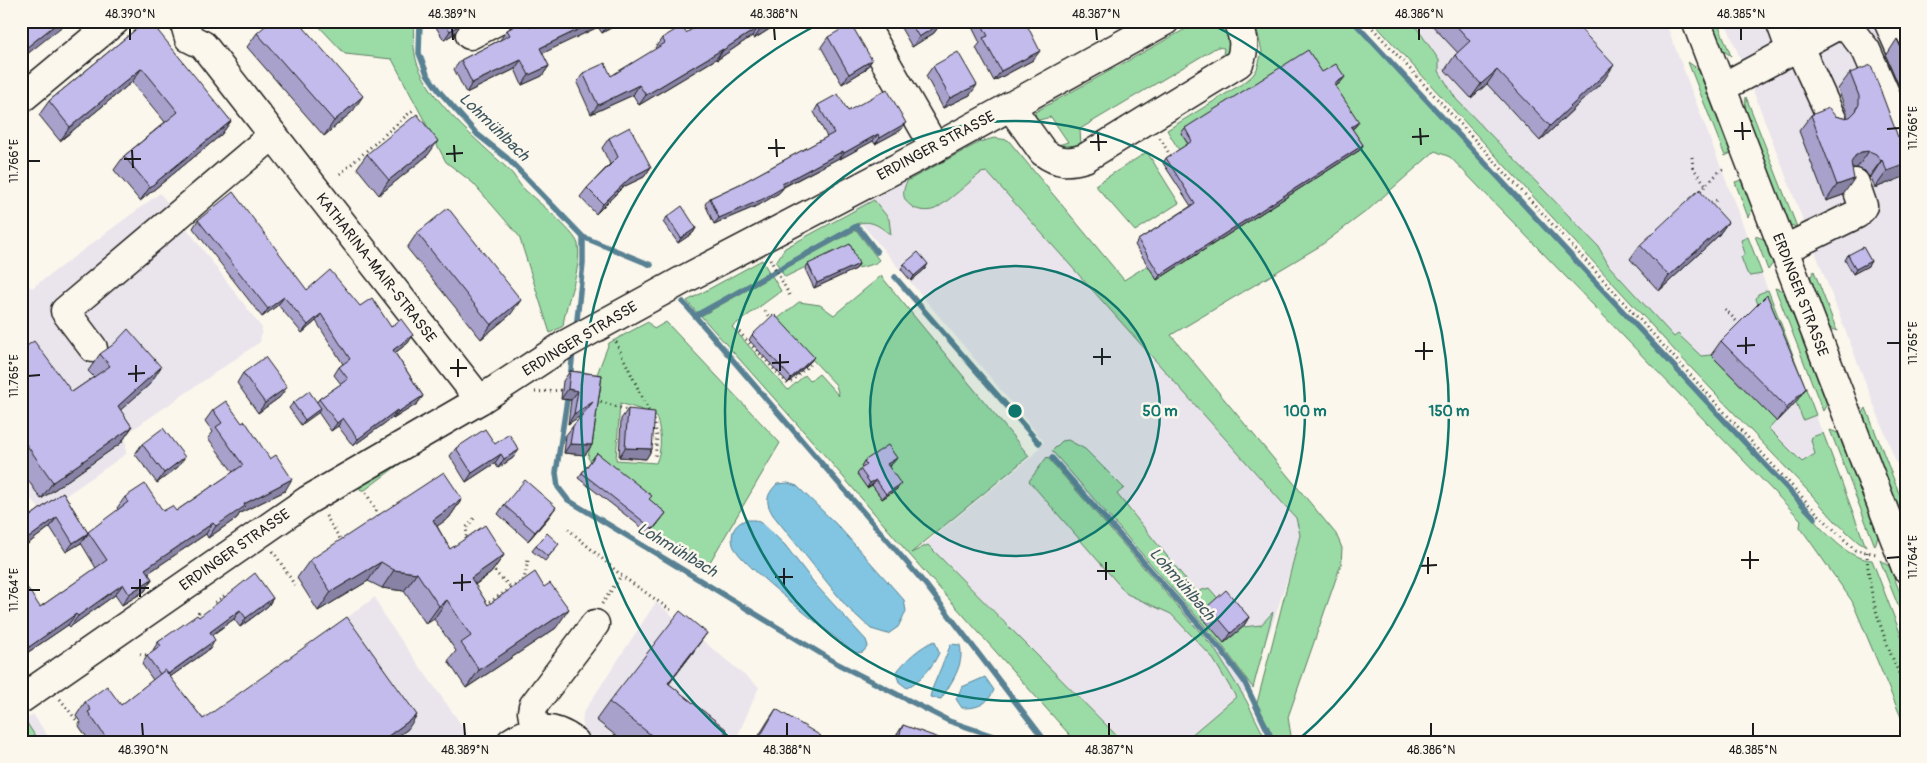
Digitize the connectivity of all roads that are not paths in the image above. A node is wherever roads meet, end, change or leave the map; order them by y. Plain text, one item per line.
1 (115, 21) edge
2 (184, 21) edge
3 (497, 21) edge
4 (862, 21) edge
5 (1165, 21) edge
6 (1237, 21) edge
7 (1696, 21) edge
8 (1780, 21) edge
9 (1888, 21) edge
10 (1845, 22) edge
11 (204, 33) edge
12 (470, 35) dead end
13 (1795, 49) junction
14 (1906, 62) edge
15 (1721, 88) junction
16 (21, 99) edge
17 (1010, 106) junction
18 (1832, 119) edge
19 (272, 135) junction
20 (1906, 141) edge
21 (935, 148) junction
22 (1856, 183) dead end
23 (1783, 250) junction
24 (93, 348) dead end
25 (480, 400) junction
26 (1904, 561) edge
27 (597, 616) road end
28 (21, 699) edge
29 (535, 729) junction
30 (511, 742) edge
31 (575, 742) edge

1 - 16 street
2 - 11 street, KATHARINA-MAIR-STRASSE
3 - 12 street
4 - 21 street
5 - 17 street, ERDINGER STRASSE
6 - 17 street
7 - 15 street, ERDINGER STRASSE
8 - 13 street
9 - 14 street
10 - 13 street
10 - 20 street
11 - 19 street, KATHARINA-MAIR-STRASSE
13 - 15 street
13 - 18 street
15 - 23 street, ERDINGER STRASSE
17 - 21 street, ERDINGER STRASSE
19 - 24 street
19 - 25 street, KATHARINA-MAIR-STRASSE
21 - 25 street, ERDINGER STRASSE
22 - 23 street
23 - 26 street, ERDINGER STRASSE
25 - 28 street, ERDINGER STRASSE
27 - 29 street
29 - 30 street
29 - 31 street

